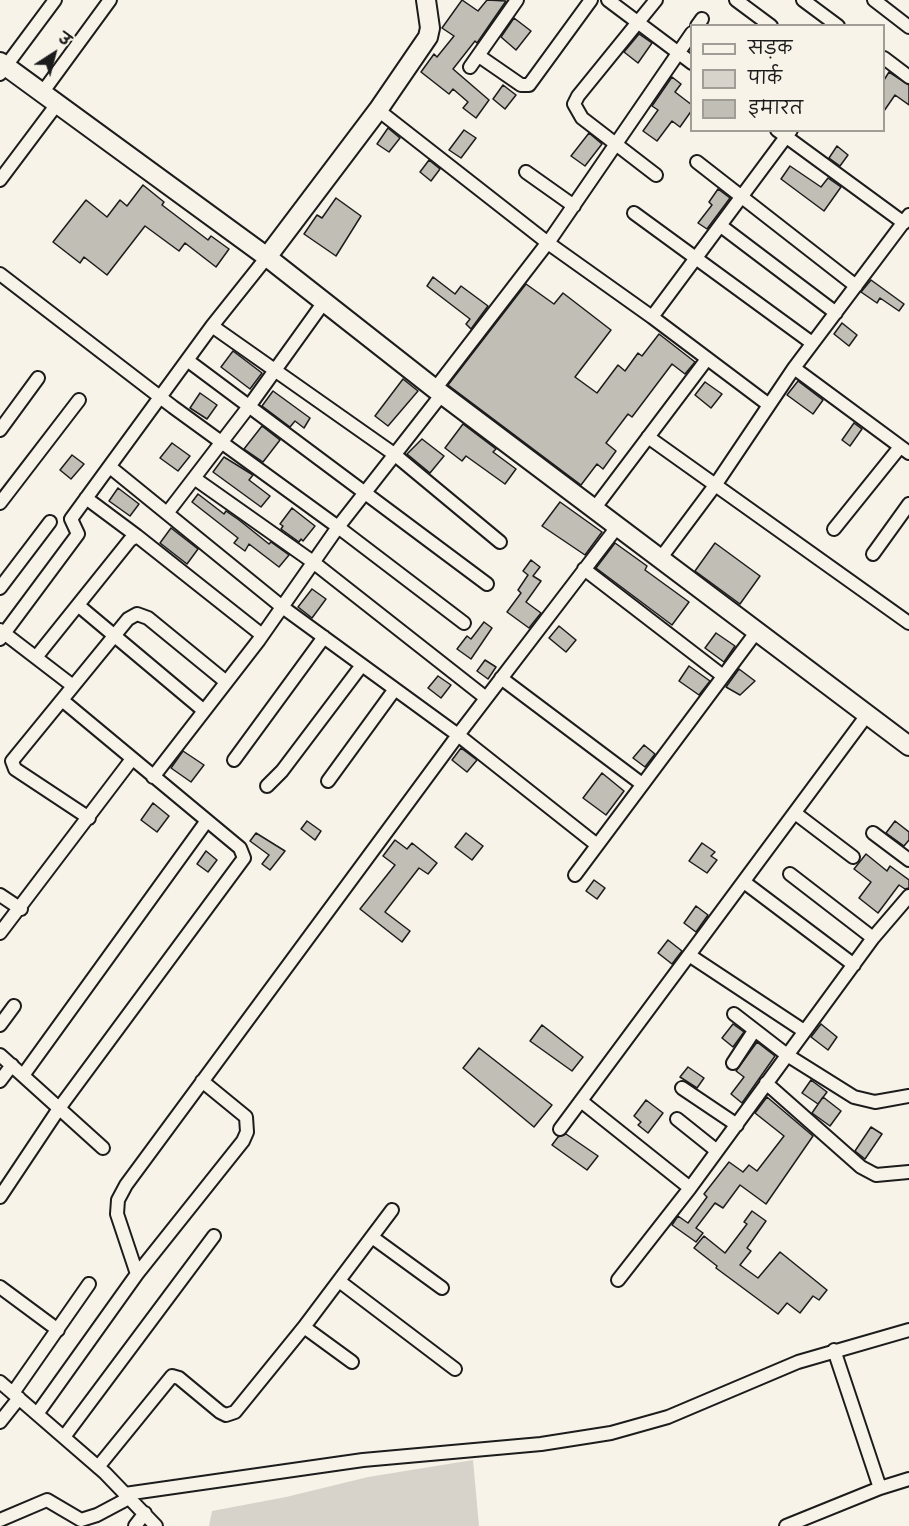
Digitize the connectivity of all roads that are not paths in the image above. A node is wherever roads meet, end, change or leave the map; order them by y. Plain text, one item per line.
1 (56, 0) edge
2 (110, 0) edge
3 (426, 0) edge
4 (518, 0) edge
5 (591, 0) edge
6 (608, 0) edge
7 (656, 0) edge
8 (736, 0) edge
9 (803, 0) edge
10 (874, 0) edge
11 (637, 21) junction
12 (768, 24) edge
13 (835, 24) edge
14 (909, 27) edge
15 (690, 36) edge
16 (677, 52) junction
17 (478, 56) junction
18 (885, 59) edge
19 (690, 62) edge
20 (470, 67) dead end
21 (2, 68) edge
22 (909, 77) edge
23 (42, 93) junction
24 (57, 104) junction
25 (378, 110) junction
26 (785, 133) edge
27 (616, 145) junction
28 (697, 162) dead end
29 (526, 172) dead end
30 (656, 175) dead end
31 (0, 180) edge
32 (742, 197) junction
33 (574, 206) junction
34 (634, 213) dead end
35 (906, 219) edge
36 (721, 226) junction
37 (548, 243) junction
38 (267, 257) junction
39 (697, 257) junction
40 (0, 274) edge
41 (856, 286) junction
42 (324, 302) junction
43 (836, 313) junction
44 (652, 317) junction
45 (212, 326) junction
46 (812, 343) junction
47 (707, 359) junction
48 (187, 360) junction
49 (794, 368) junction
50 (274, 371) junction
51 (38, 378) dead end
52 (439, 392) junction
53 (160, 397) junction
54 (79, 400) dead end
55 (250, 405) junction
56 (769, 405) junction
57 (0, 430) edge
58 (648, 437) junction
59 (222, 442) junction
60 (904, 450) edge
61 (394, 454) junction
62 (110, 467) junction
63 (194, 478) junction
64 (716, 484) junction
65 (365, 492) junction
66 (86, 498) junction
67 (0, 503) edge
68 (909, 504) edge
69 (594, 509) junction
70 (168, 512) junction
71 (50, 522) dead end
72 (617, 526) junction
73 (338, 527) junction
74 (834, 529) dead end
75 (137, 536) junction
76 (500, 542) dead end
77 (873, 554) dead end
78 (660, 559) junction
79 (313, 562) junction
80 (584, 569) junction
81 (487, 584) dead end
82 (0, 588) edge
83 (79, 606) junction
84 (281, 606) junction
85 (464, 623) dead end
86 (909, 623) edge
87 (757, 631) junction
88 (1, 634) edge
89 (262, 635) junction
90 (113, 636) junction
91 (324, 637) junction
92 (37, 656) junction
93 (362, 665) junction
94 (723, 676) junction
95 (501, 678) junction
96 (225, 681) junction
97 (73, 686) junction
98 (395, 689) junction
99 (486, 698) junction
100 (62, 700) junction
101 (203, 710) junction
102 (867, 715) junction
103 (458, 735) junction
104 (909, 747) edge
105 (0, 757) edge
106 (132, 759) junction
107 (234, 760) dead end
108 (12, 765) junction
109 (153, 777) junction
110 (328, 781) dead end
111 (642, 784) junction
112 (267, 786) dead end
113 (795, 813) junction
114 (88, 818) junction
115 (206, 822) junction
116 (873, 833) dead end
117 (597, 845) junction
118 (853, 857) dead end
119 (909, 860) edge
120 (574, 874) dead end
121 (790, 874) dead end
122 (744, 882) junction
123 (0, 895) edge
124 (909, 896) edge
125 (21, 909) junction
126 (0, 933) edge
127 (873, 938) junction
128 (689, 955) junction
129 (854, 964) junction
130 (14, 1006) dead end
131 (734, 1014) dead end
132 (0, 1025) edge
133 (754, 1031) junction
134 (804, 1031) junction
135 (0, 1055) edge
136 (787, 1056) junction
137 (734, 1063) dead end
138 (12, 1065) junction
139 (24, 1074) junction
140 (202, 1081) junction
141 (0, 1082) edge
142 (766, 1083) junction
143 (682, 1088) dead end
144 (909, 1096) edge
145 (581, 1101) junction
146 (60, 1107) junction
147 (677, 1119) dead end
148 (737, 1125) junction
149 (560, 1129) dead end
150 (103, 1148) dead end
151 (717, 1150) junction
152 (909, 1172) edge
153 (690, 1188) junction
154 (0, 1197) edge
155 (392, 1210) dead end
156 (214, 1236) dead end
157 (372, 1237) junction
158 (137, 1274) junction
159 (618, 1280) dead end
160 (339, 1281) junction
161 (89, 1284) dead end
162 (0, 1287) edge
163 (442, 1288) dead end
164 (304, 1327) junction
165 (58, 1330) junction
166 (909, 1330) edge
167 (834, 1350) junction
168 (352, 1362) dead end
169 (455, 1369) dead end
170 (0, 1382) edge
171 (16, 1396) junction
172 (37, 1414) junction
173 (0, 1422) edge
174 (64, 1437) junction
175 (98, 1467) junction
176 (909, 1479) edge
177 (880, 1488) junction
178 (127, 1496) junction
179 (145, 1513) junction
180 (0, 1520) edge
181 (135, 1526) edge
182 (156, 1526) edge
183 (786, 1526) edge

1 - 21 street
2 - 23 street
3 - 25 street
4 - 17 street
5 - 17 street
6 - 11 street
7 - 11 street
8 - 12 street
9 - 13 street
10 - 14 street
11 - 16 street
11 - 27 street
15 - 16 street
16 - 19 street
16 - 27 street
17 - 20 street
18 - 22 street
21 - 23 street
23 - 24 street
24 - 31 street
24 - 38 street
25 - 37 street
25 - 38 street
26 - 32 street
26 - 35 street
27 - 30 street
27 - 33 street
28 - 32 street
29 - 33 street
32 - 36 street
32 - 41 street
33 - 37 street
34 - 39 street
35 - 41 street
36 - 39 street
36 - 43 street
37 - 44 street
37 - 52 street
38 - 42 street
38 - 45 street
39 - 44 street
39 - 46 street
40 - 53 street
41 - 43 street
42 - 50 street
42 - 52 street
43 - 46 street
44 - 47 street
45 - 48 street
45 - 50 street
46 - 49 street
47 - 56 street
47 - 58 street
48 - 53 street
48 - 55 street
49 - 56 street
49 - 60 street
50 - 55 street
50 - 61 street
51 - 57 street
52 - 61 street
52 - 69 street
53 - 59 street
53 - 62 street
54 - 67 street
55 - 59 street
55 - 65 street
56 - 64 street
58 - 64 street
58 - 69 street
59 - 63 street
59 - 73 street
60 - 74 street
61 - 65 street
61 - 76 street
62 - 66 street
62 - 70 street
63 - 70 street
63 - 79 street
64 - 78 street
64 - 86 street
65 - 73 street
65 - 81 street
66 - 75 street
66 - 88 street
68 - 77 street
69 - 72 street
70 - 84 street
71 - 82 street
72 - 78 street
72 - 80 street
73 - 79 street
73 - 85 street
75 - 83 street
75 - 89 street
78 - 87 street
79 - 84 street
79 - 99 street
80 - 94 street
80 - 95 street
83 - 90 street
83 - 92 street
84 - 89 street
84 - 91 street
87 - 94 street
87 - 102 street
88 - 92 street
89 - 96 street
90 - 96 street
90 - 97 street
90 - 101 street
91 - 93 street
91 - 107 street
92 - 97 street
93 - 98 street
93 - 112 street
94 - 111 street
95 - 99 street
95 - 111 street
96 - 101 street
97 - 100 street
98 - 103 street
98 - 110 street
99 - 103 street
100 - 106 street
100 - 108 street
101 - 109 street
102 - 104 street
102 - 113 street
103 - 117 street
103 - 140 street
105 - 108 street
106 - 109 street
106 - 114 street
108 - 114 street
109 - 115 street
111 - 117 street
113 - 118 street
113 - 122 street
114 - 125 street
115 - 139 street
115 - 146 street
116 - 119 street
117 - 120 street
121 - 127 street
122 - 128 street
122 - 129 street
123 - 125 street
124 - 127 street
125 - 126 street
127 - 129 street
128 - 134 street
128 - 145 street
129 - 134 street
130 - 132 street
131 - 133 street
133 - 136 street
133 - 137 street
134 - 136 street
135 - 138 street
136 - 142 street
136 - 144 street
138 - 139 street
138 - 141 street
139 - 146 street
140 - 158 street
140 - 158 street
142 - 148 street
142 - 152 street
143 - 148 street
145 - 149 street
145 - 153 street
146 - 150 street
146 - 154 street
147 - 151 street
148 - 151 street
151 - 153 street
153 - 159 street
155 - 157 street
156 - 174 street
157 - 160 street
157 - 163 street
158 - 172 street
160 - 164 street
160 - 169 street
161 - 165 street
162 - 165 street
164 - 168 street
164 - 175 street
165 - 171 street
166 - 167 street
167 - 177 street
167 - 178 street
170 - 171 street
171 - 172 street
171 - 173 street
172 - 174 street
174 - 175 street
175 - 178 street
176 - 177 street
177 - 183 street
178 - 179 street
178 - 180 street
179 - 181 street
179 - 182 street

